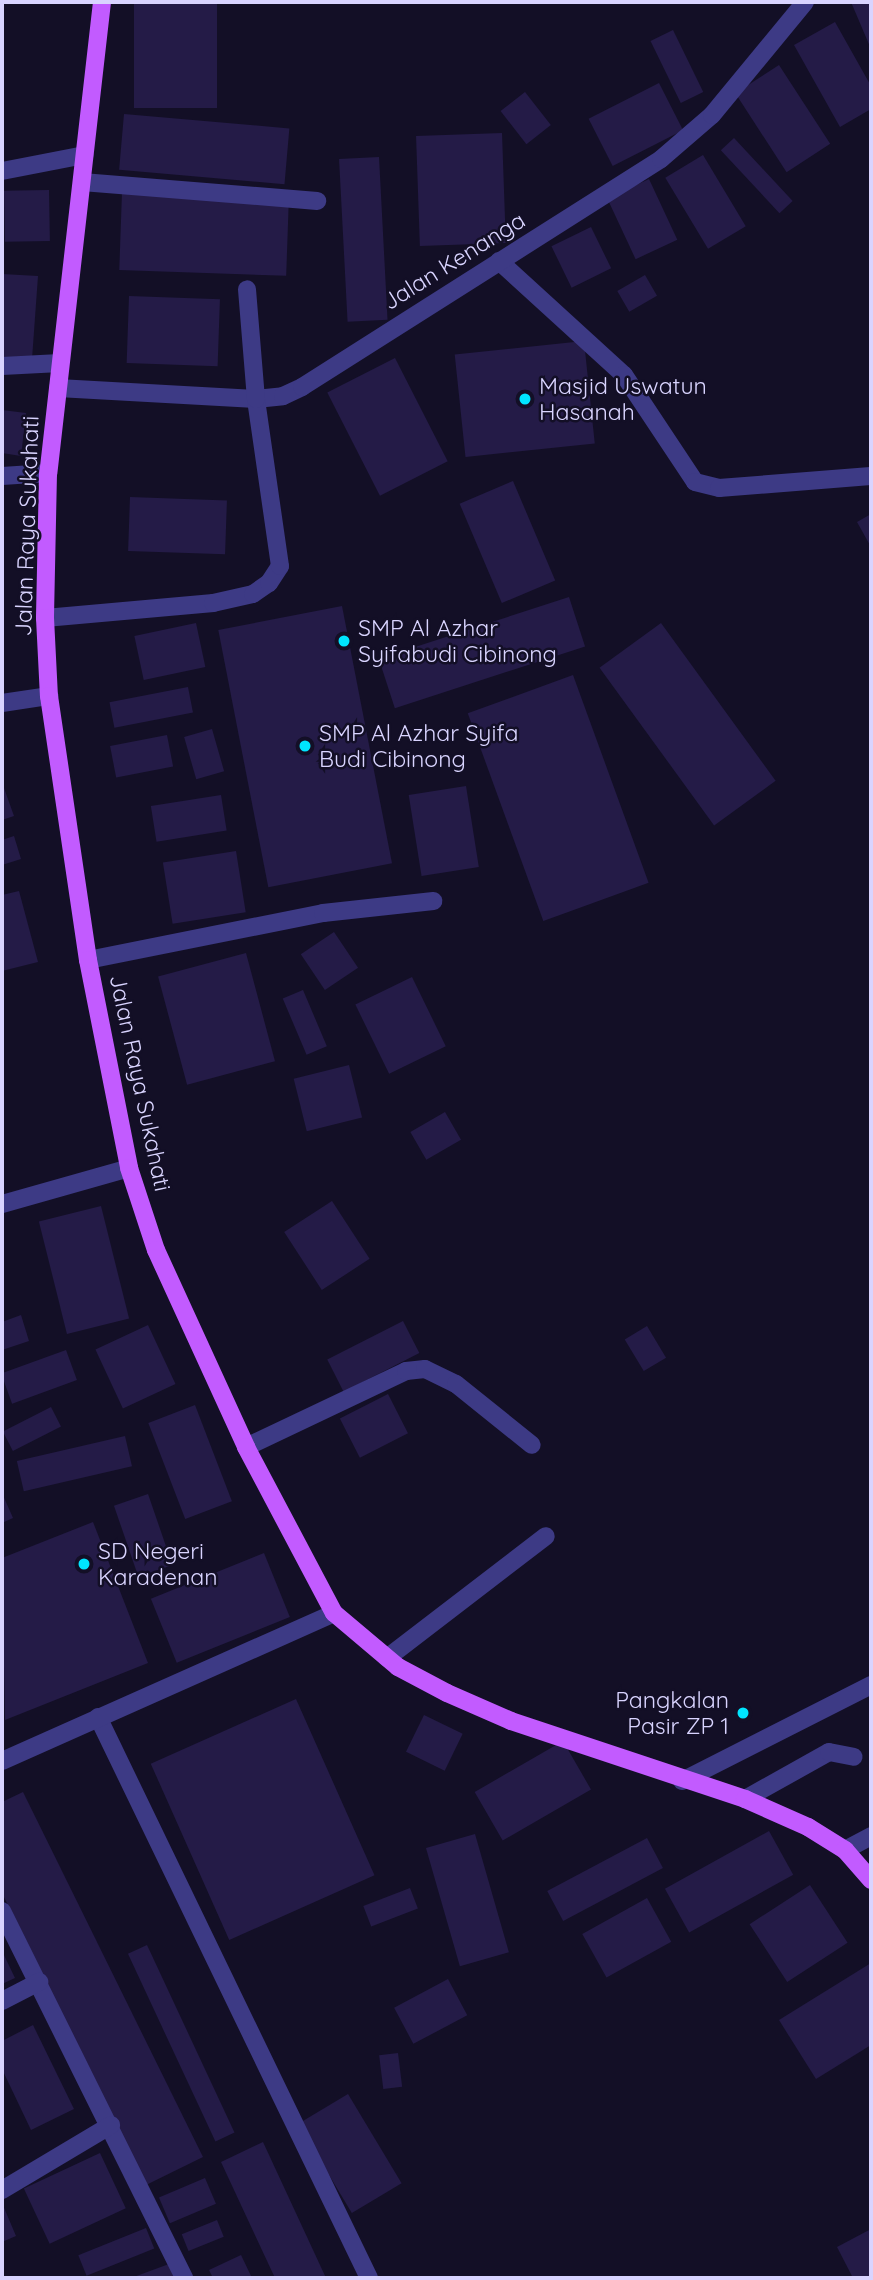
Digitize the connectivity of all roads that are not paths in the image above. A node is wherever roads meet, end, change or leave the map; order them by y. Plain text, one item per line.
1 (103, 2) edge
2 (805, 2) edge
3 (84, 155) junction
4 (2, 171) edge
5 (82, 182) junction
6 (317, 201) dead end
7 (499, 261) junction
8 (247, 289) dead end
9 (60, 363) junction
10 (2, 366) edge
11 (58, 388) junction
12 (256, 399) junction
13 (48, 473) junction
14 (871, 476) edge
15 (2, 477) edge
16 (46, 618) junction
17 (49, 696) junction
18 (2, 703) edge
19 (433, 901) dead end
20 (88, 960) junction
21 (129, 1168) junction
22 (2, 1204) edge
23 (532, 1445) dead end
24 (246, 1447) junction
25 (546, 1536) dead end
26 (334, 1613) junction
27 (387, 1658) junction
28 (871, 1685) edge
29 (98, 1717) junction
30 (854, 1757) dead end
31 (2, 1760) edge
32 (682, 1780) junction
33 (745, 1800) junction
34 (871, 1836) edge
35 (845, 1850) junction
36 (871, 1880) edge
37 (2, 1910) edge
38 (39, 1982) junction
39 (2, 2001) edge
40 (111, 2125) junction
41 (2, 2190) edge
42 (184, 2278) edge
43 (369, 2278) edge

1 - 3 main road, Jalan Raya Sukahati
2 - 7 street, Jalan Kenanga
3 - 4 street
3 - 5 main road, Jalan Raya Sukahati
5 - 6 street
5 - 9 main road, Jalan Raya Sukahati
7 - 12 street, Jalan Kenanga
7 - 14 street
8 - 12 street
9 - 10 street
9 - 11 main road, Jalan Raya Sukahati
11 - 12 street, Jalan Kenanga
11 - 13 main road, Jalan Raya Sukahati
12 - 16 street
13 - 15 street
13 - 16 main road, Jalan Raya Sukahati
16 - 17 main road, Jalan Raya Sukahati
17 - 18 street
17 - 20 main road, Jalan Raya Sukahati
19 - 20 street
20 - 21 main road, Jalan Raya Sukahati
21 - 22 street
21 - 24 main road, Jalan Raya Sukahati
23 - 24 street
24 - 26 main road, Jalan Raya Sukahati
25 - 27 street
26 - 27 main road, Jalan Raya Sukahati
26 - 29 street
27 - 32 main road, Jalan Raya Sukahati
28 - 32 street
29 - 31 street
29 - 43 street
30 - 33 street
32 - 33 main road, Jalan Raya Sukahati
33 - 35 main road, Jalan Raya Sukahati
34 - 35 street
35 - 36 main road, Jalan Raya Sukahati
37 - 38 street
38 - 39 street
38 - 40 street
40 - 41 street
40 - 42 street

